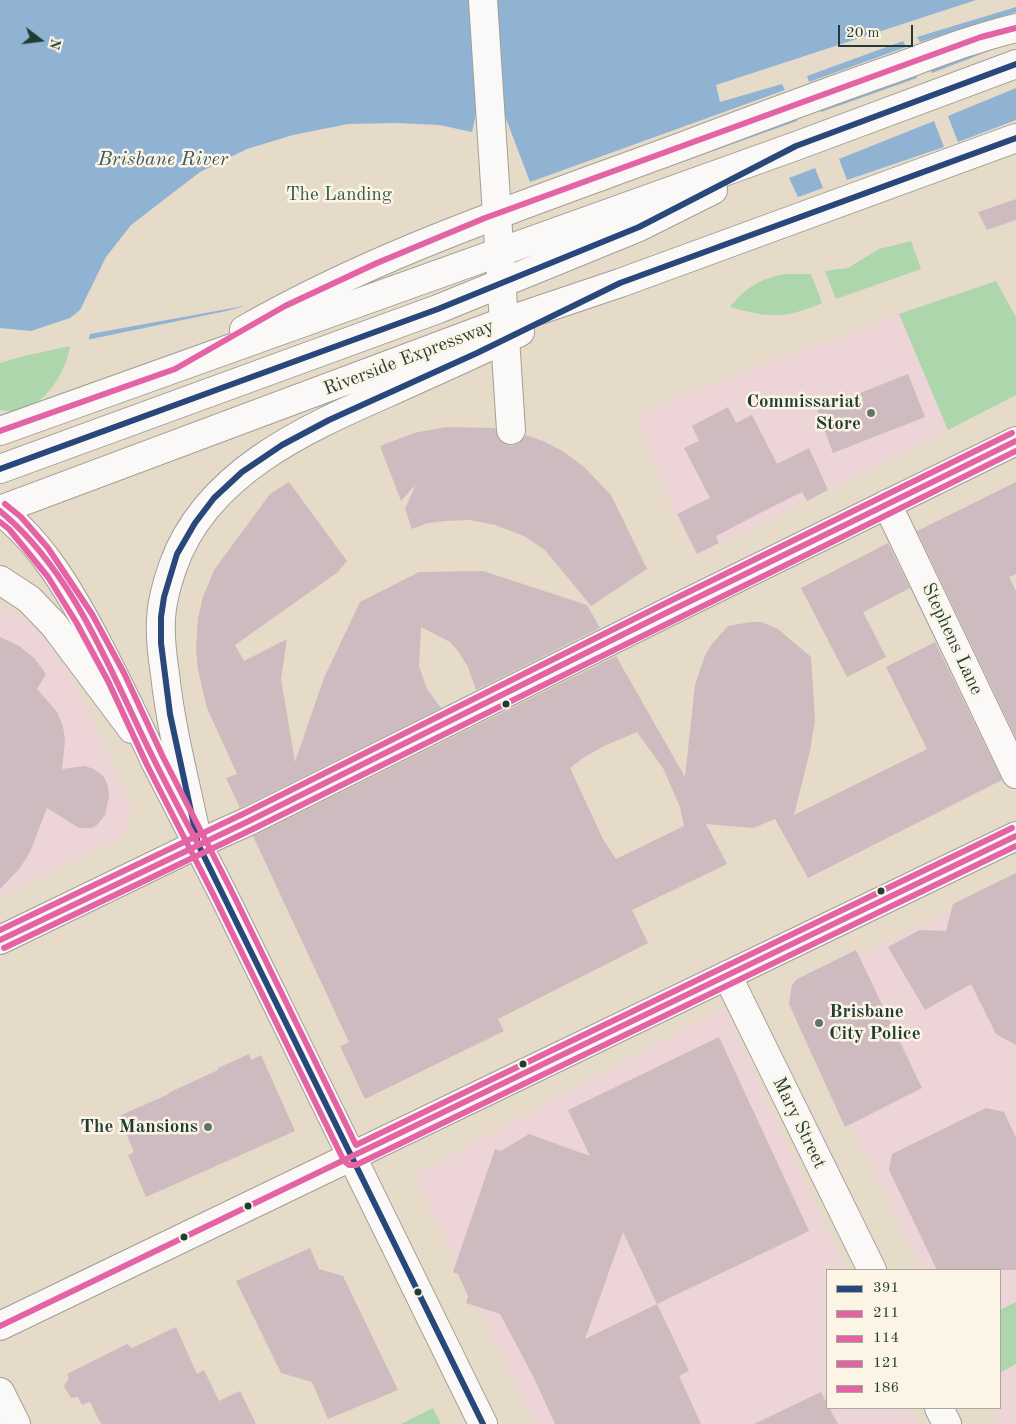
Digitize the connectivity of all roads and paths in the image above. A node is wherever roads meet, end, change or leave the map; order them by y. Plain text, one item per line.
1 (483, 0) edge
2 (1016, 28) edge
3 (1016, 64) edge
4 (1016, 138) edge
5 (796, 146) junction
6 (620, 283) junction
7 (175, 369) junction
8 (511, 430) dead end
9 (0, 431) edge
10 (1016, 441) edge
11 (0, 469) edge
12 (887, 504) junction
13 (0, 511) edge
14 (0, 580) edge
15 (155, 761) junction
16 (1016, 774) edge
17 (1016, 836) edge
18 (198, 844) junction
19 (0, 940) edge
20 (727, 975) junction
21 (352, 1157) junction
22 (872, 1269) edge
23 (0, 1326) edge
24 (0, 1392) edge
25 (940, 1409) edge
26 (16, 1424) edge
27 (483, 1424) edge
28 (947, 1424) edge

1 - 8 main road
2 - 7 main road
3 - 5 main road
4 - 6 main road, Riverside Expressway
5 - 7 main road
5 - 11 main road
6 - 13 main road, Riverside Expressway
6 - 18 main road
7 - 9 main road
10 - 12 main road
12 - 16 main road, Stephens Lane
12 - 18 main road
13 - 15 main road
14 - 15 main road
15 - 18 main road
17 - 20 main road
18 - 19 main road
18 - 21 main road
20 - 21 main road
20 - 22 main road, Mary Street
21 - 23 main road
21 - 27 main road
24 - 26 main road
25 - 28 main road

